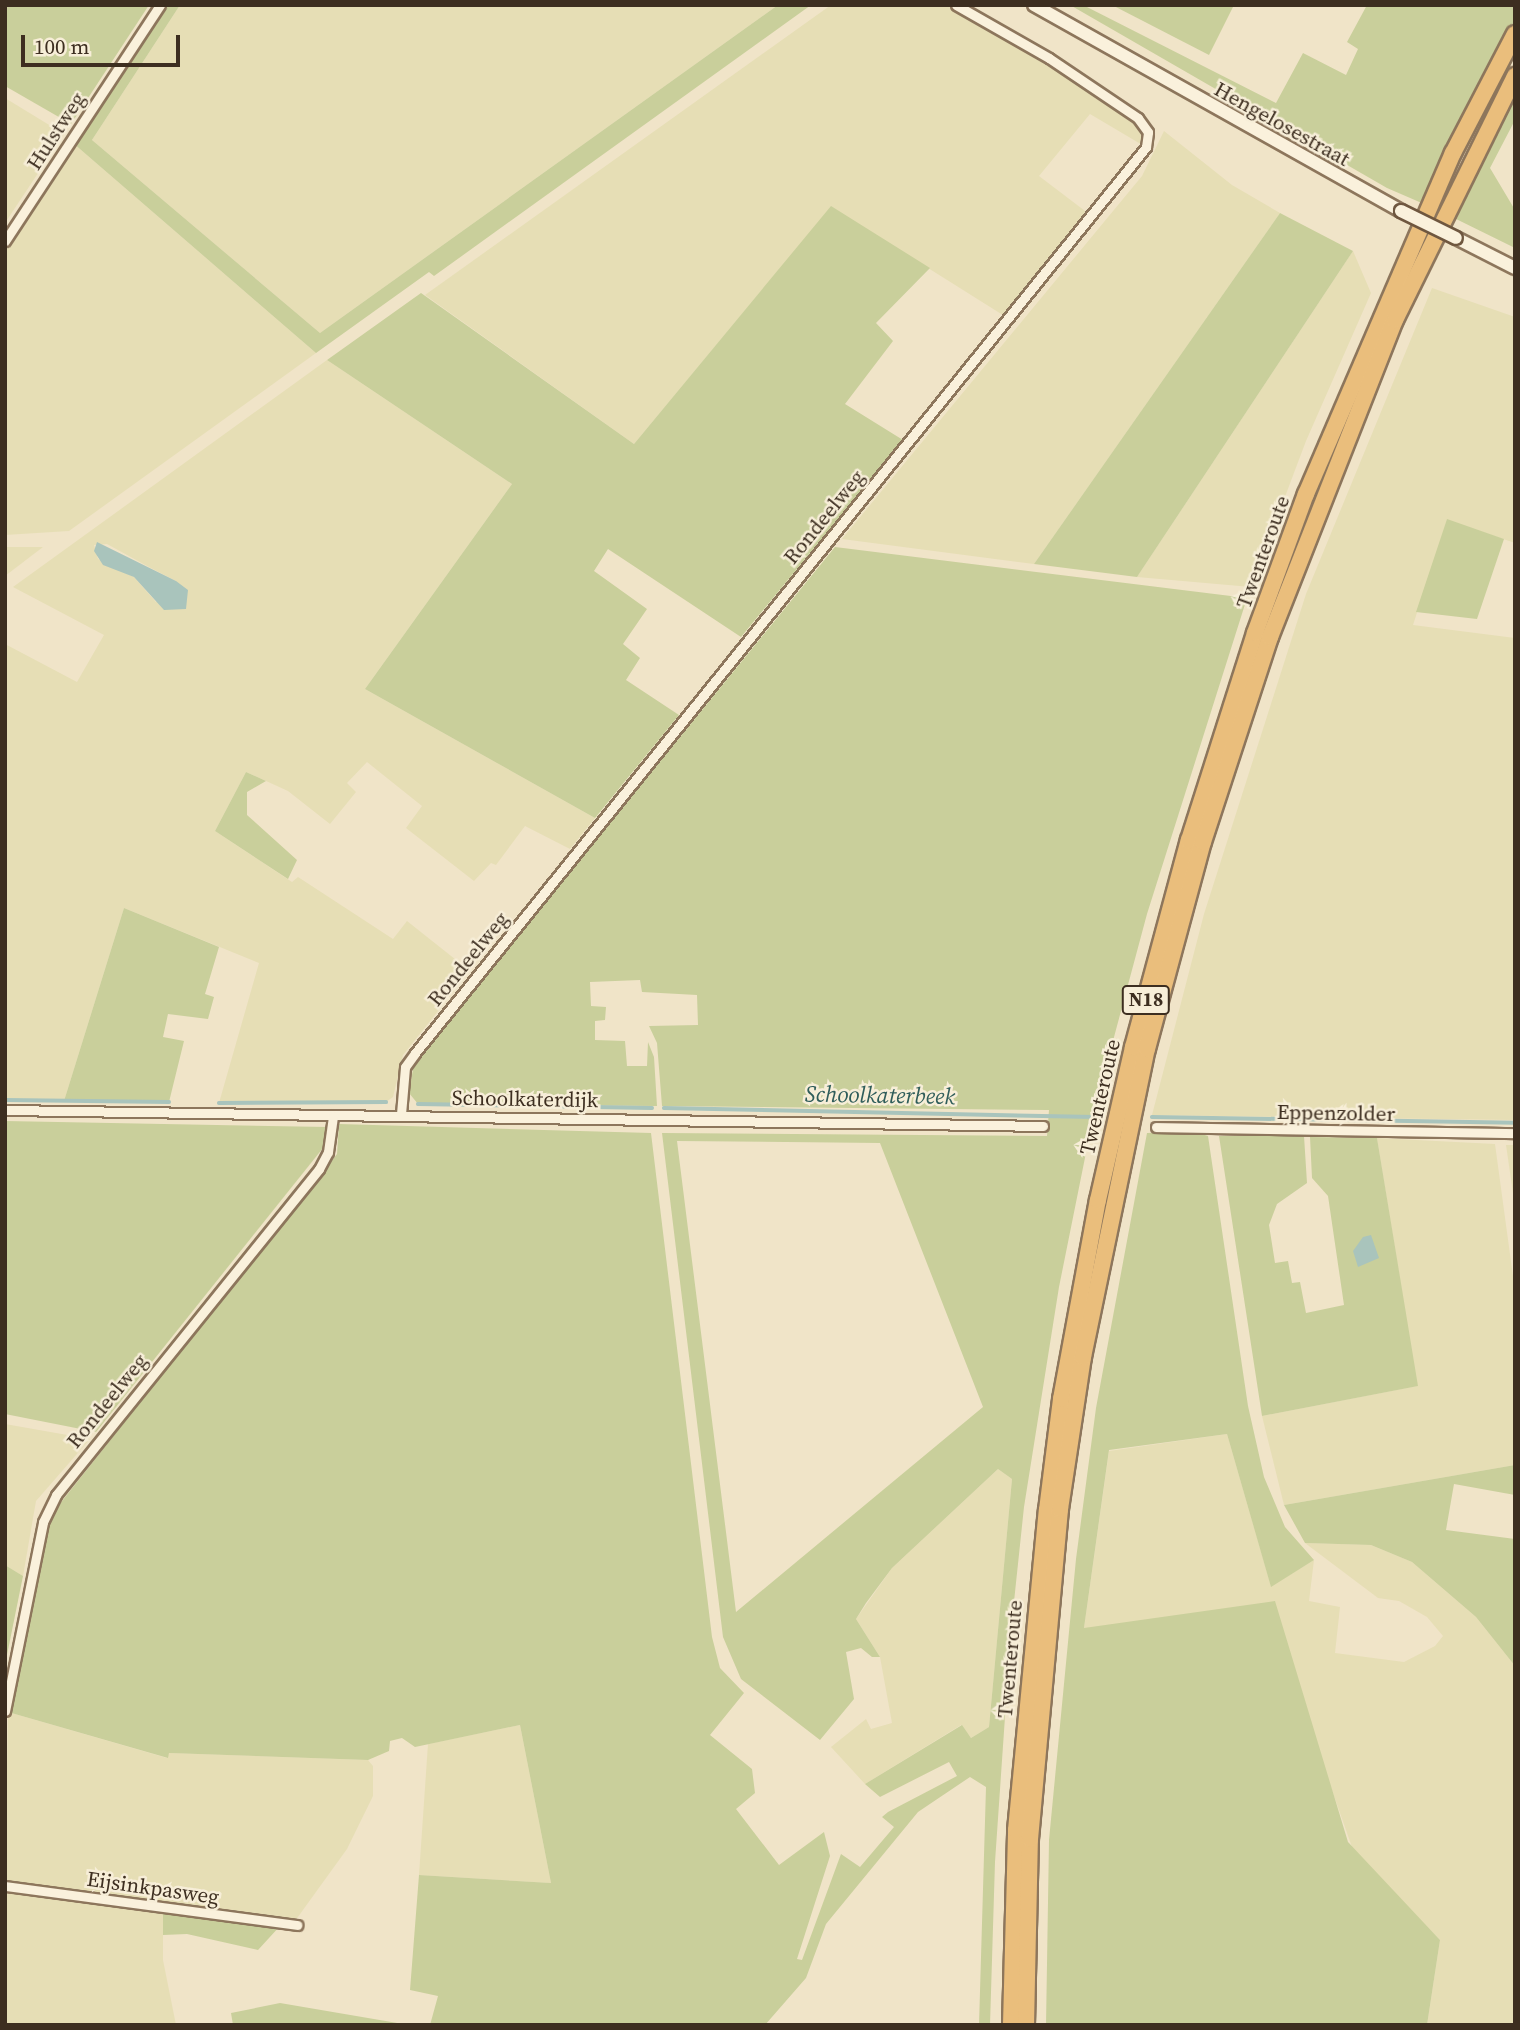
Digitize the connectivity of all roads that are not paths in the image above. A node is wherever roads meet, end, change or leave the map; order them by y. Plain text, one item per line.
1 (160, 5) edge
2 (956, 5) edge
3 (1034, 5) edge
4 (1515, 34) edge
5 (1515, 76) edge
6 (5, 241) edge
7 (1515, 268) edge
8 (5, 1110) edge
9 (401, 1114) junction
10 (332, 1115) junction
11 (1043, 1126) dead end
12 (1156, 1127) dead end
13 (1515, 1133) edge
14 (5, 1711) edge
15 (5, 1886) edge
16 (297, 1925) dead end
17 (1011, 2025) edge
18 (1026, 2025) edge

1 - 6 street, Hulstweg
2 - 9 street, Rondeelweg
3 - 7 main road, Hengelosestraat, bridge
4 - 17 highway, Twenteroute / N18
5 - 18 highway, Twenteroute / N18
8 - 10 street, Schoolkaterdijk
9 - 10 street, Schoolkaterdijk
9 - 11 street, Schoolkaterdijk
10 - 14 street, Rondeelweg
12 - 13 street, Eppenzolder
15 - 16 street, Eijsinkpasweg

